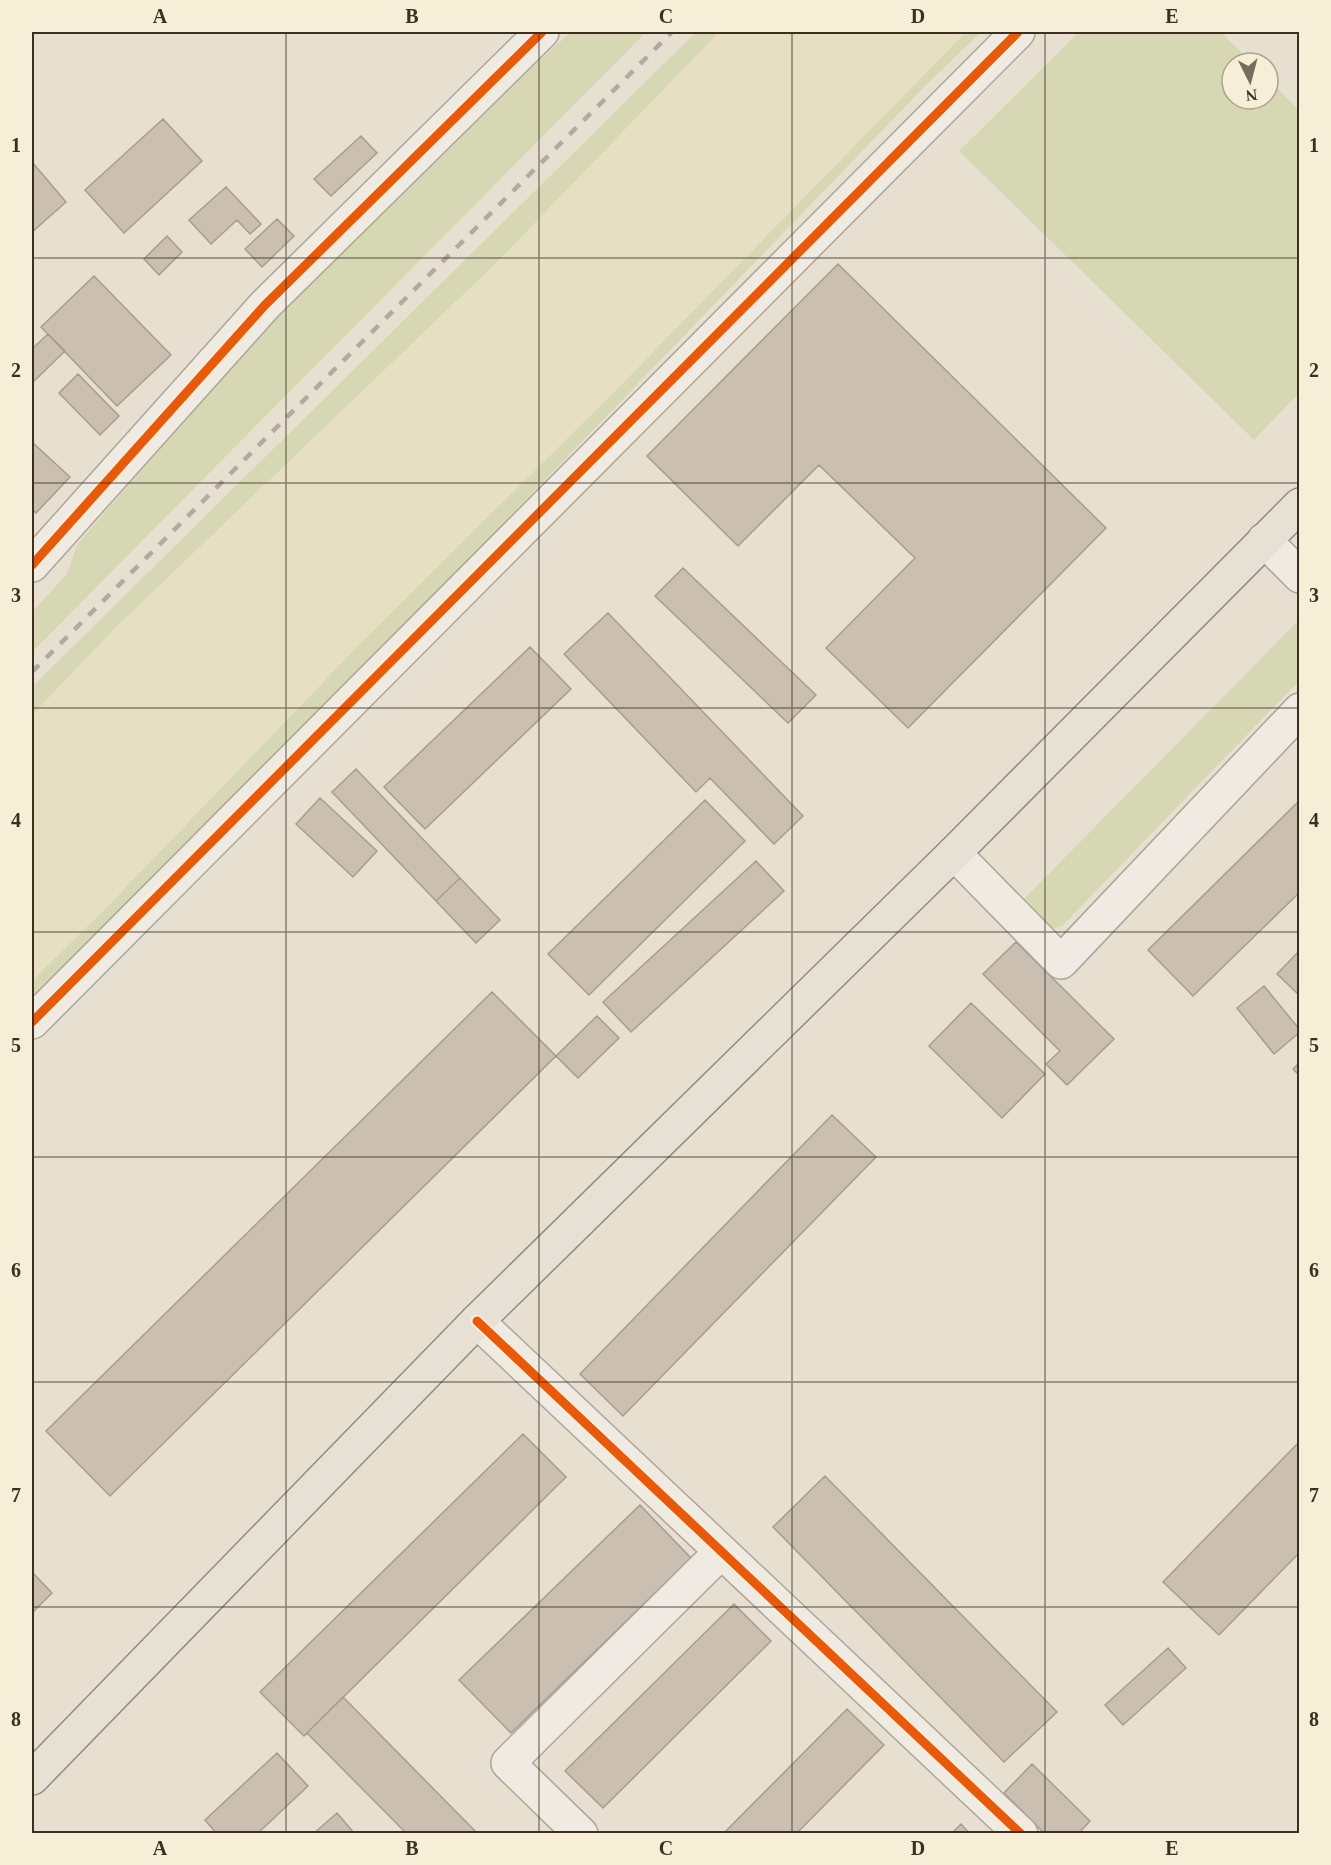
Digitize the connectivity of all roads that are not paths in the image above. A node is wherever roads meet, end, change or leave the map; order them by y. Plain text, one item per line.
1 (542, 32) edge
2 (1018, 32) edge
3 (1299, 505) edge
4 (1264, 540) junction
5 (32, 565) edge
6 (1299, 576) edge
7 (1299, 710) edge
8 (954, 853) junction
9 (32, 1022) edge
10 (477, 1321) junction
11 (721, 1552) junction
12 (32, 1778) edge
13 (581, 1833) edge
14 (1021, 1833) edge

1 - 5 street
2 - 9 street
3 - 4 main road
4 - 6 street
4 - 8 main road
7 - 8 street
8 - 10 main road
10 - 11 street
10 - 12 main road
11 - 13 street
11 - 14 street

